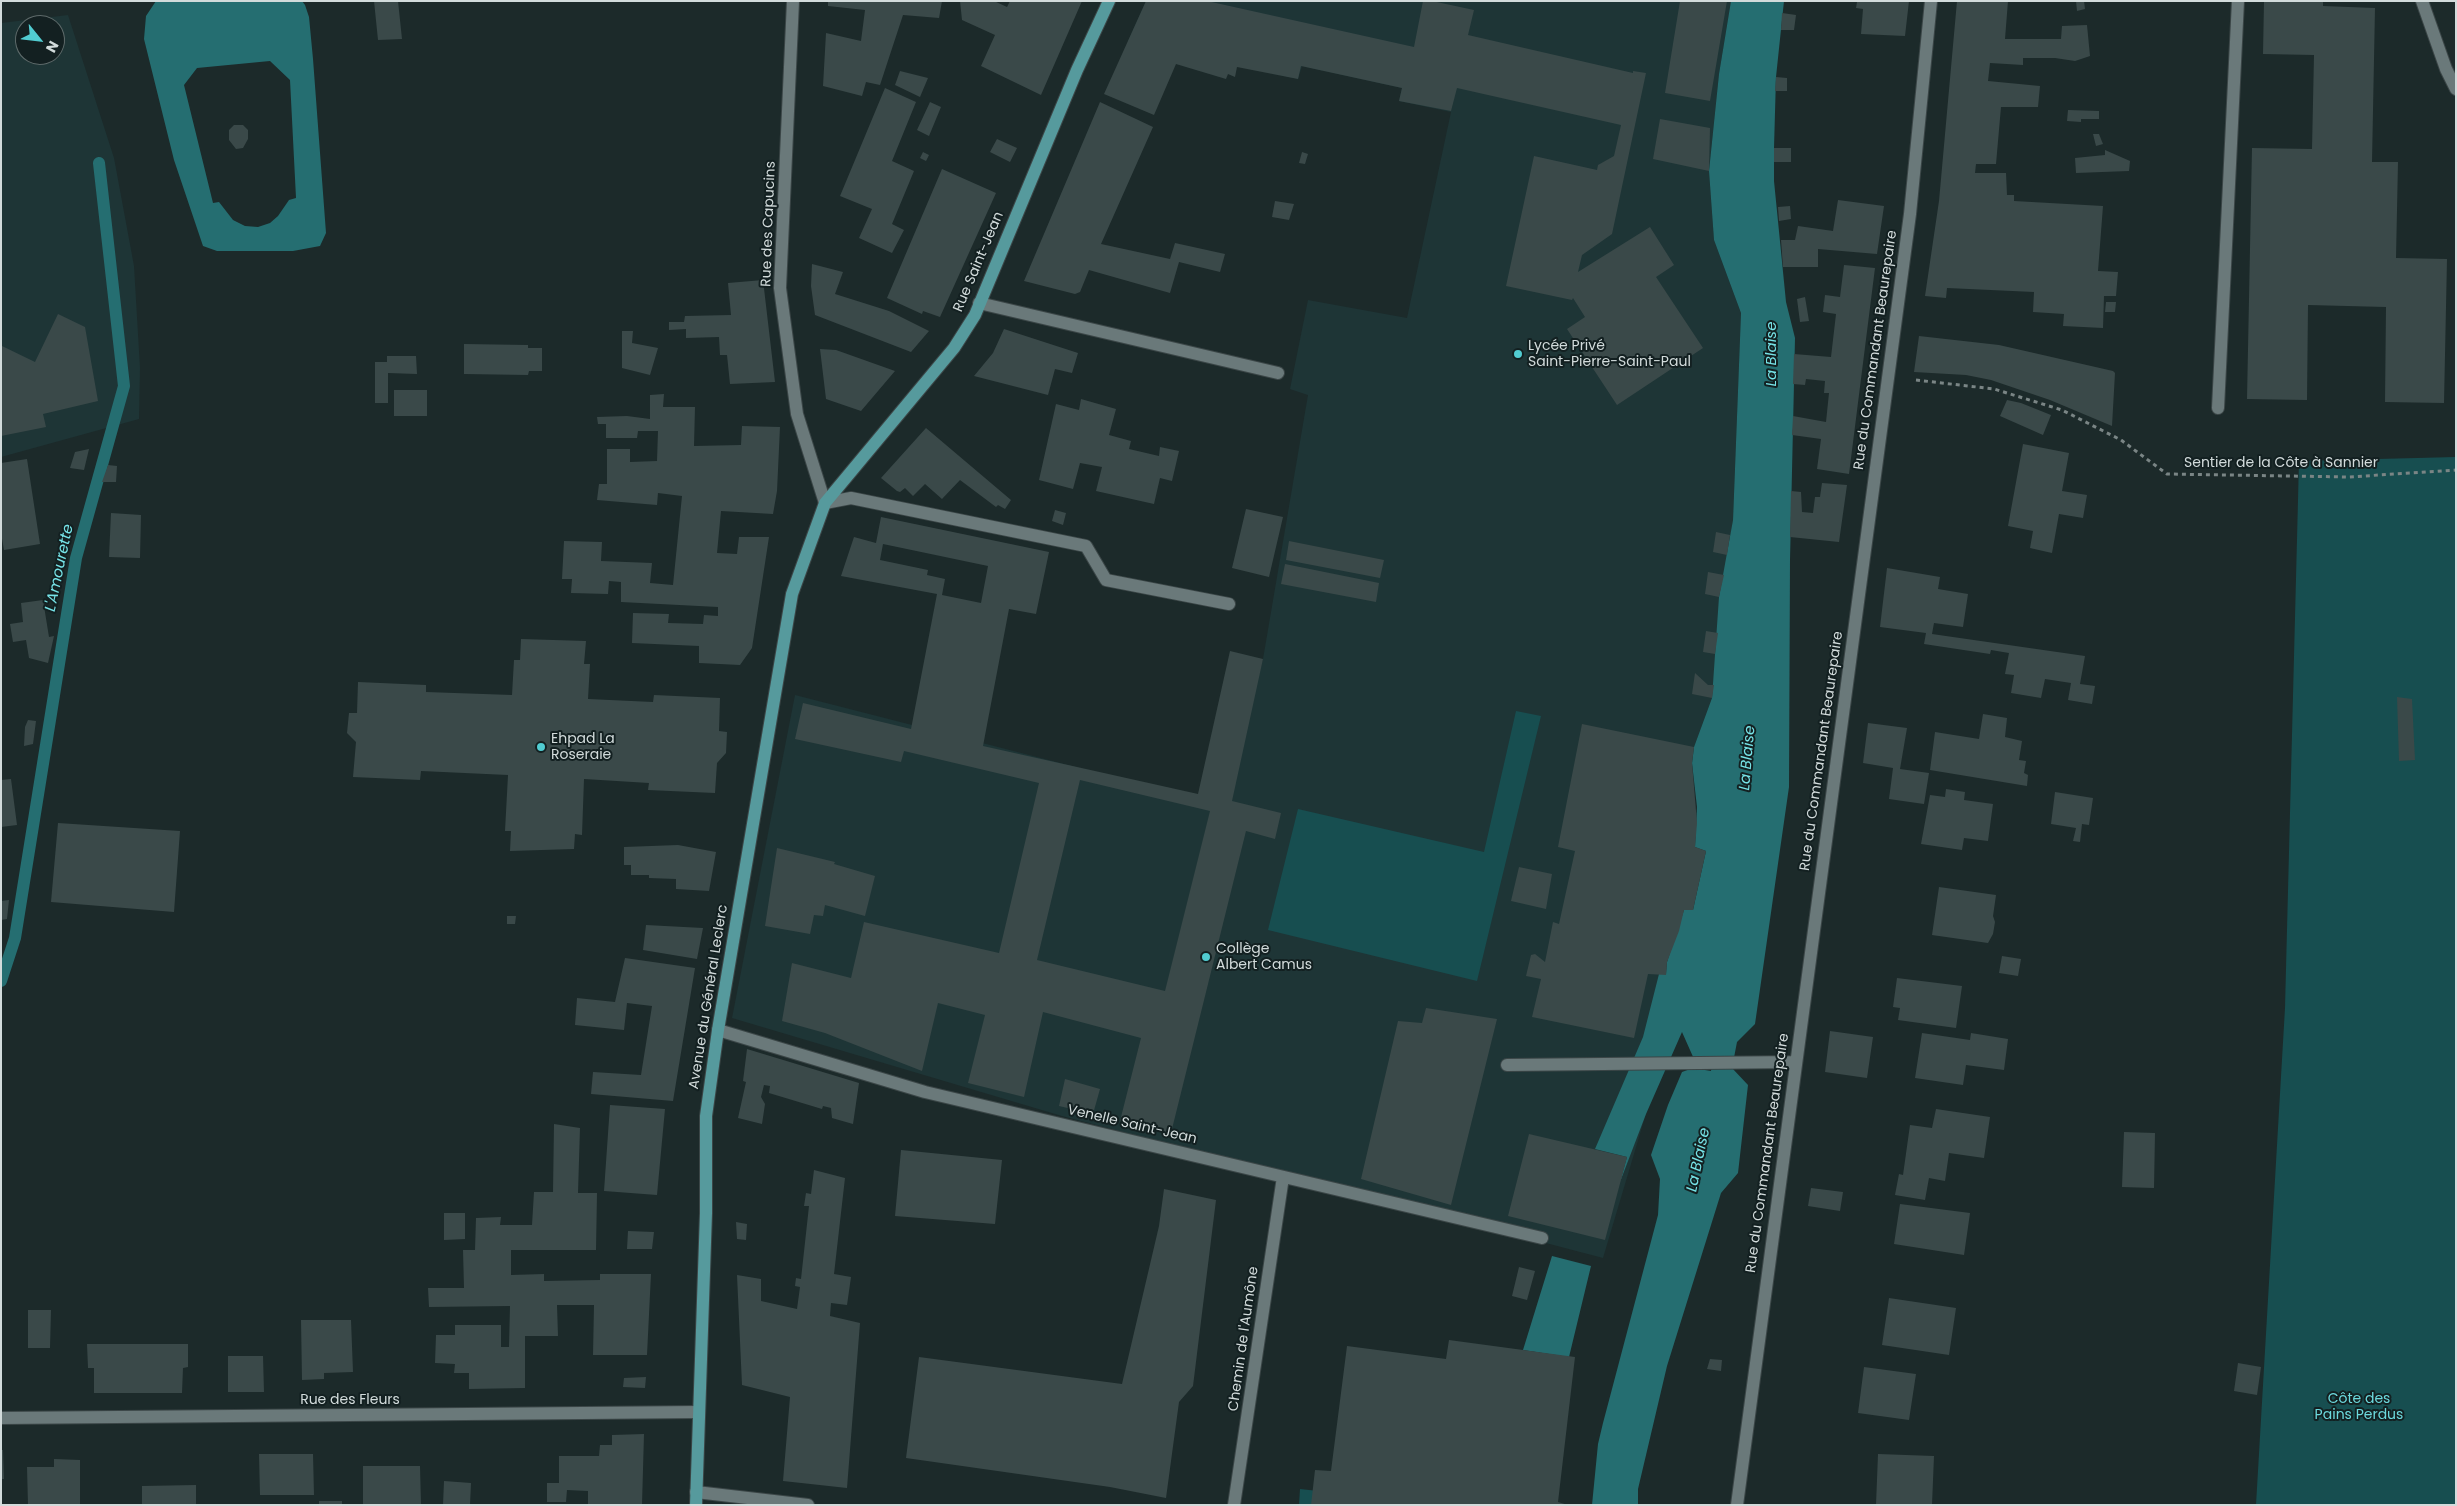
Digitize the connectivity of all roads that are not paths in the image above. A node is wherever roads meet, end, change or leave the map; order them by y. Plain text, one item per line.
1 (794, 1) edge
2 (1109, 1) edge
3 (1931, 1) edge
4 (2238, 1) edge
5 (2422, 1) edge
6 (2456, 89) edge
7 (979, 303) junction
8 (1278, 372) dead end
9 (2218, 408) dead end
10 (824, 503) junction
11 (1229, 604) dead end
12 (718, 1030) junction
13 (1796, 1062) junction
14 (1507, 1065) dead end
15 (1283, 1177) junction
16 (1542, 1238) dead end
17 (699, 1412) junction
18 (1, 1418) edge
19 (696, 1498) edge
20 (808, 1505) edge
21 (1234, 1505) edge
22 (1737, 1505) edge

1 - 10 street, Rue des Capucins
2 - 7 main road, Rue Saint-Jean
3 - 13 street, Rue du Commandant Beaurepaire
4 - 9 street
5 - 6 street
7 - 8 street
7 - 10 main road, Rue Saint-Jean
10 - 11 street
10 - 12 main road, Avenue du Général Leclerc
12 - 15 street, Venelle Saint-Jean
12 - 17 main road, Avenue du Général Leclerc
13 - 14 street
13 - 22 street, Rue du Commandant Beaurepaire
15 - 16 street, Venelle Saint-Jean
15 - 21 street, Chemin de l'Aumône
17 - 18 street, Rue des Fleurs
17 - 19 main road, Avenue du Général Leclerc
19 - 20 street

